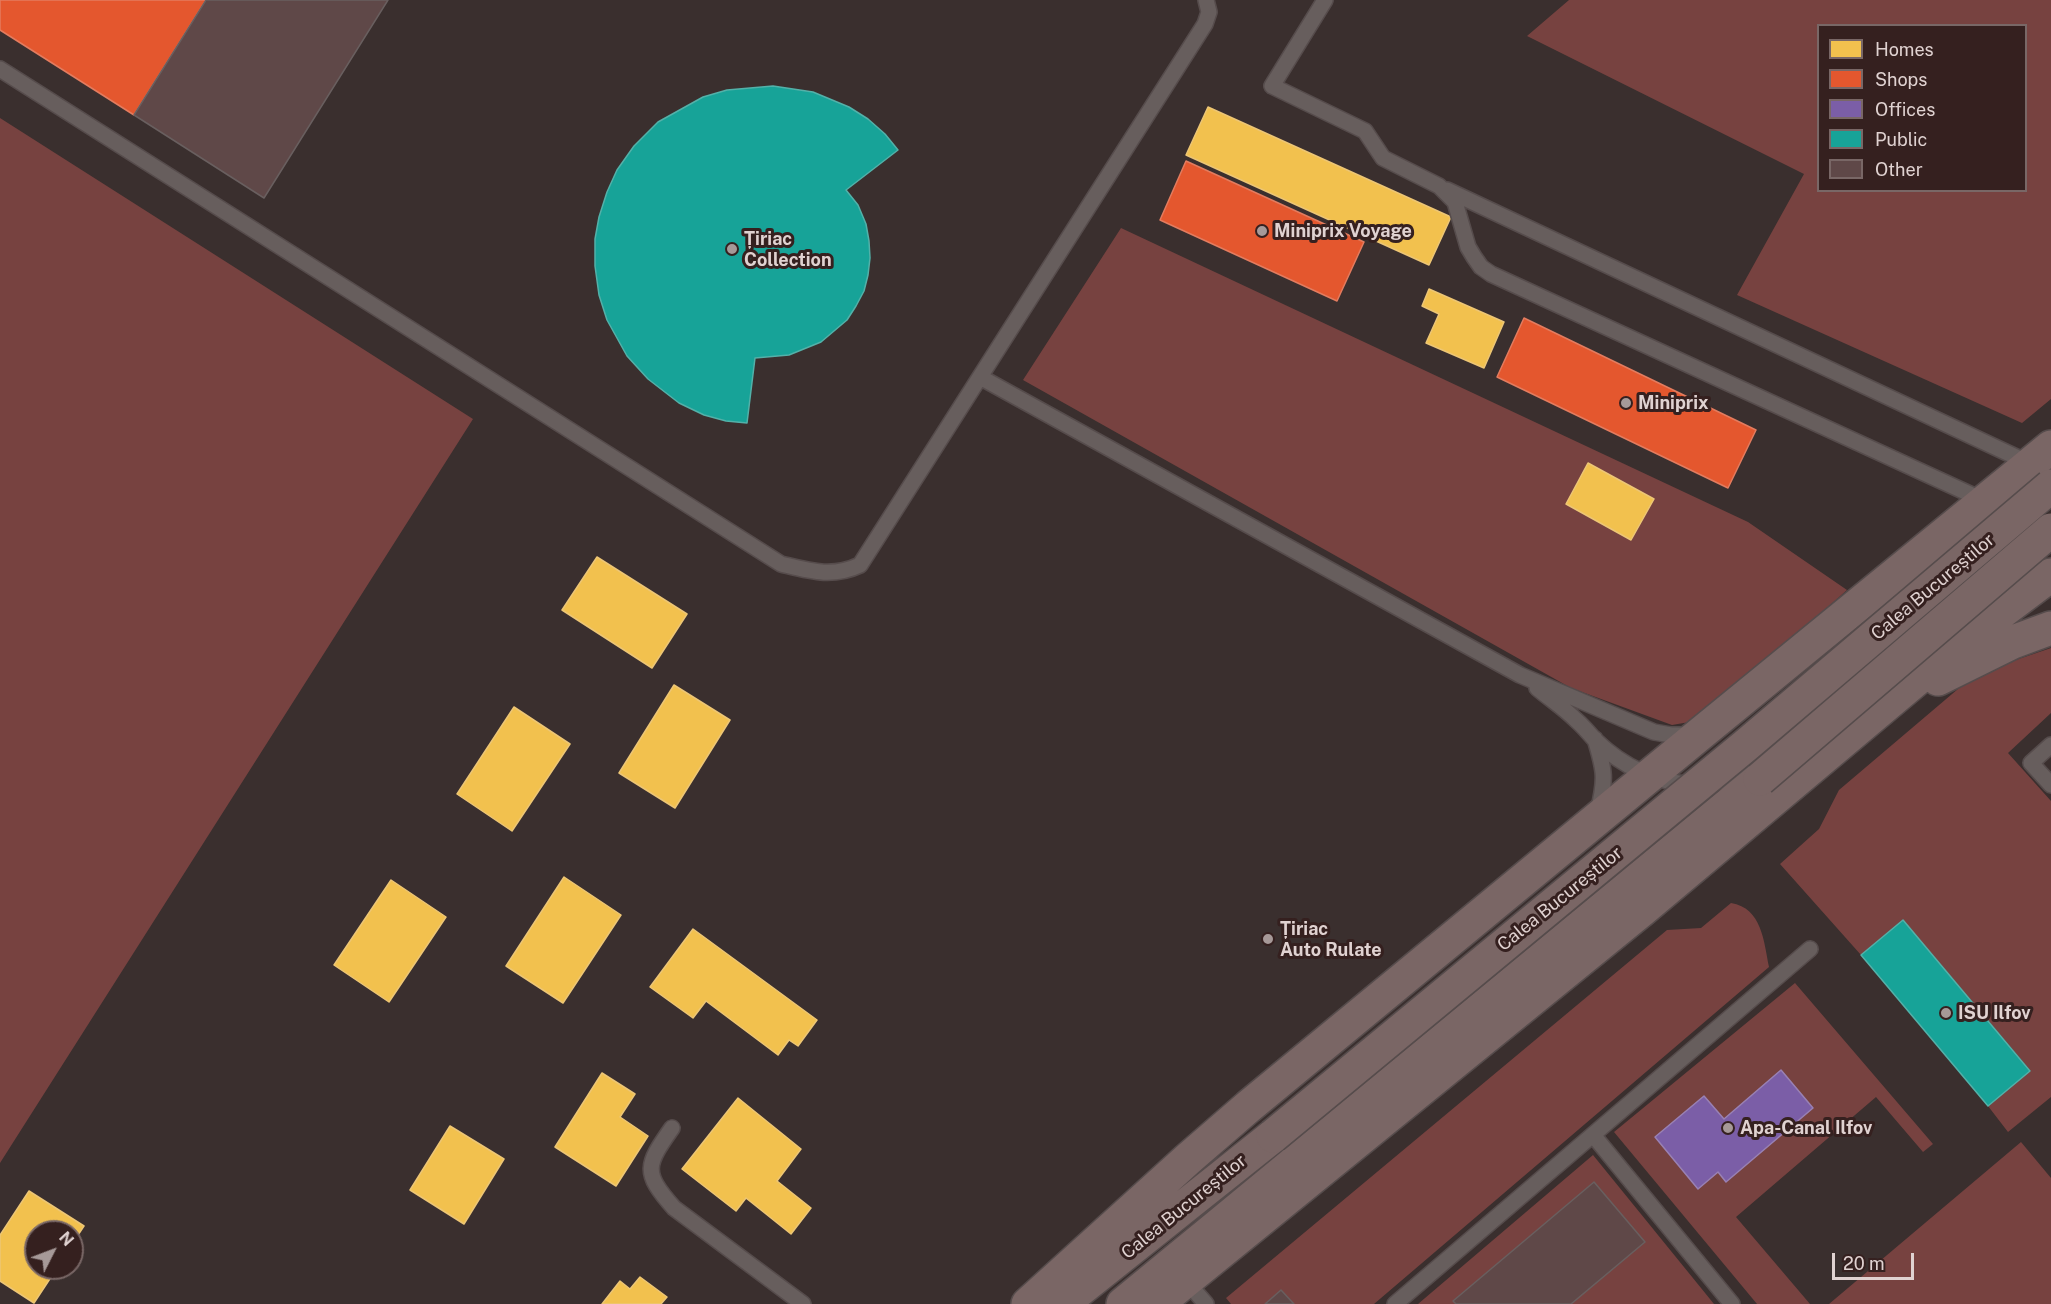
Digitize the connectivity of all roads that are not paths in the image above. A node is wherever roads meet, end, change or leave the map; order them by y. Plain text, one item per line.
1 (1206, 0) edge
2 (1325, 0) edge
3 (0, 69) edge
4 (1439, 186) junction
5 (980, 377) junction
6 (2047, 488) edge
7 (1985, 501) junction
8 (2051, 575) edge
9 (2051, 628) edge
10 (1876, 660) dead end
11 (1520, 675) junction
12 (1740, 702) junction
13 (1885, 706) junction
14 (1700, 734) junction
15 (1786, 735) dead end
16 (1595, 739) junction
17 (2051, 745) edge
18 (1648, 776) junction
19 (1804, 776) junction
20 (2051, 785) edge
21 (1596, 819) junction
22 (1810, 949) dead end
23 (672, 1128) dead end
24 (1593, 1135) junction
25 (1196, 1292) edge
26 (803, 1304) edge
27 (1028, 1304) edge
28 (1062, 1304) edge
29 (1123, 1304) edge
30 (1157, 1304) edge
31 (1395, 1304) edge
32 (1732, 1304) edge

1 - 5 lane
2 - 4 lane
3 - 5 lane
4 - 6 lane
4 - 7 lane
5 - 11 lane
6 - 7 highway
6 - 10 lane
6 - 28 highway, Calea Bucureștilor, bridge
6 - 29 highway, Calea Bucureștilor, bridge
7 - 12 highway
8 - 13 highway
9 - 13 highway
11 - 14 lane
11 - 16 lane
12 - 14 highway
12 - 19 highway
13 - 19 highway
14 - 18 highway
15 - 18 lane
16 - 18 lane
16 - 21 lane
17 - 20 lane
18 - 21 highway
19 - 25 highway
21 - 27 highway
22 - 24 lane
23 - 26 lane
24 - 31 lane
24 - 32 lane
25 - 30 highway

